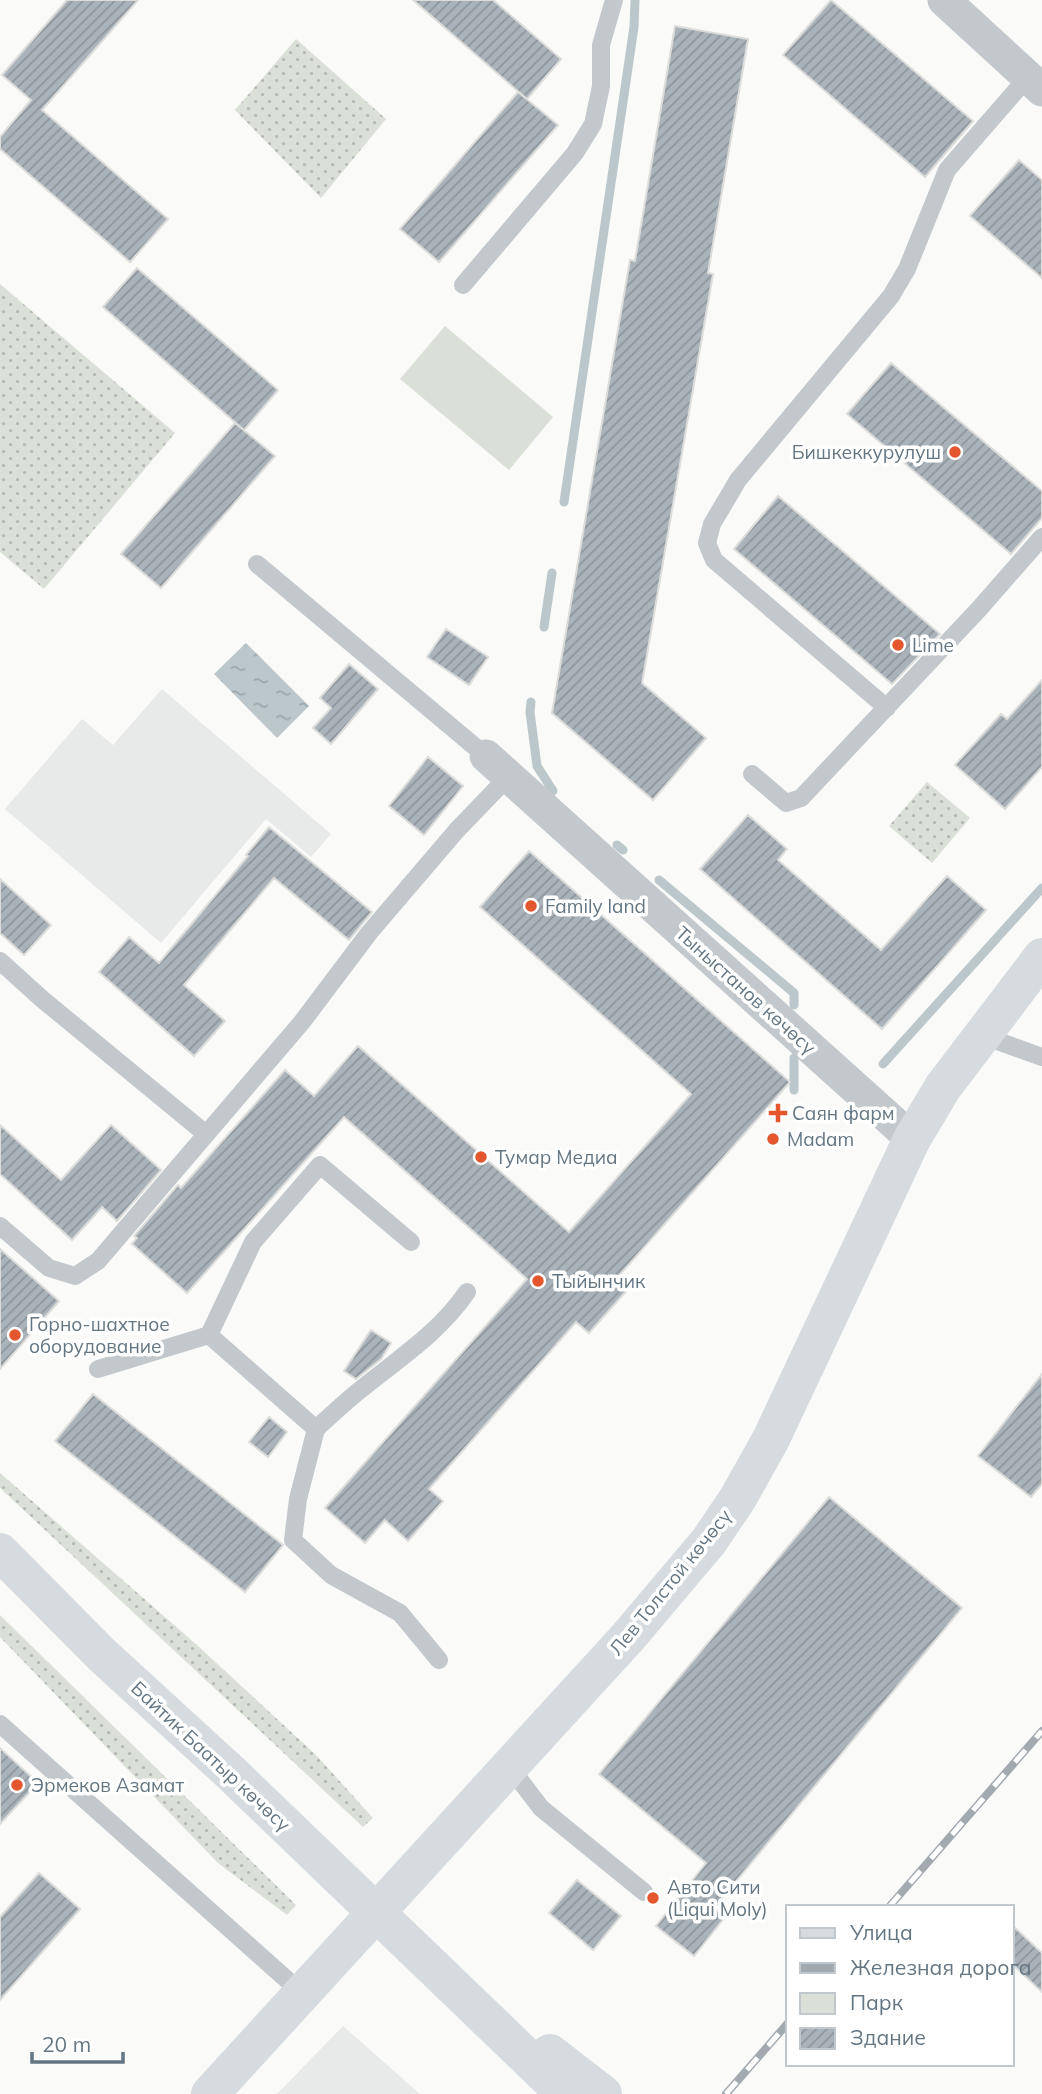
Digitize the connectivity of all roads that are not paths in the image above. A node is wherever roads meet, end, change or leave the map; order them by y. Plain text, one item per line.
1 (614, 0) edge
2 (944, 0) edge
3 (1035, 84) edge
4 (463, 285) dead end
5 (1042, 537) edge
6 (257, 564) dead end
7 (887, 708) junction
8 (497, 766) junction
9 (752, 774) dead end
10 (1042, 957) edge
11 (0, 961) edge
12 (981, 1035) junction
13 (1042, 1057) edge
14 (206, 1134) junction
15 (912, 1139) junction
16 (0, 1226) edge
17 (411, 1242) dead end
18 (467, 1292) dead end
19 (209, 1335) junction
20 (98, 1369) dead end
21 (316, 1429) junction
22 (0, 1552) edge
23 (439, 1660) dead end
24 (0, 1724) edge
25 (509, 1766) junction
26 (645, 1892) dead end
27 (425, 1957) junction
28 (303, 1994) junction
29 (210, 2094) edge
30 (565, 2094) edge
31 (603, 2094) edge

1 - 4 lane
2 - 3 street
3 - 7 lane
5 - 7 lane
6 - 8 lane
7 - 9 lane
8 - 14 lane
8 - 15 street, Тыныстанов көчөсү
10 - 12 main road, Лев Толстой көчөсү
11 - 14 lane
12 - 13 lane
12 - 15 main road, Лев Толстой көчөсү
14 - 16 lane
15 - 25 main road, Лев Толстой көчөсү
17 - 19 lane
18 - 21 lane
19 - 20 lane
19 - 21 lane
21 - 23 lane
22 - 27 main road, Байтик Баатыр көчөсү
24 - 28 lane
25 - 26 lane
25 - 28 main road, Лев Толстой көчөсү
27 - 30 main road, Байтик Баатыр көчөсү
27 - 31 main road, Байтик Баатыр көчөсү
28 - 29 main road, Лев Толстой көчөсү

